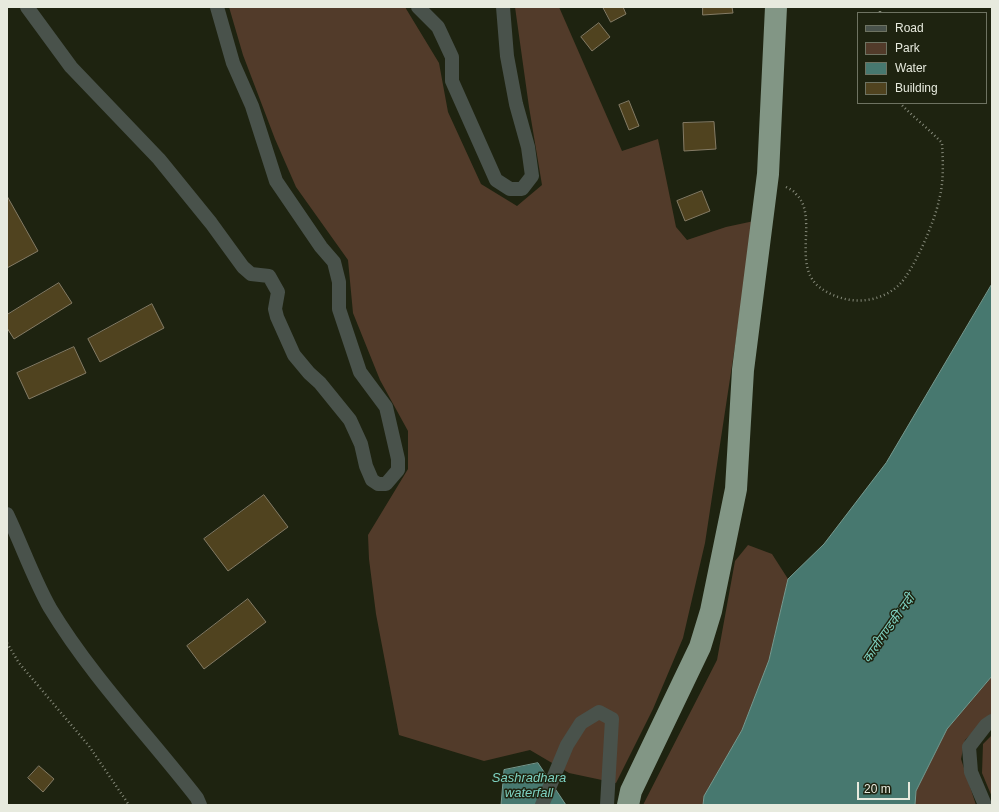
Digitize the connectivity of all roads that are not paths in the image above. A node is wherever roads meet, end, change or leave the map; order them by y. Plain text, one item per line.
1 (27, 7) edge
2 (217, 7) edge
3 (418, 7) edge
4 (503, 7) edge
5 (776, 7) edge
6 (7, 514) edge
7 (992, 721) edge
8 (200, 805) edge
9 (542, 805) edge
10 (607, 805) edge
11 (628, 805) edge
12 (985, 805) edge

1 - 2 street
3 - 4 street
5 - 11 highway
6 - 8 street
7 - 12 street
9 - 10 street

